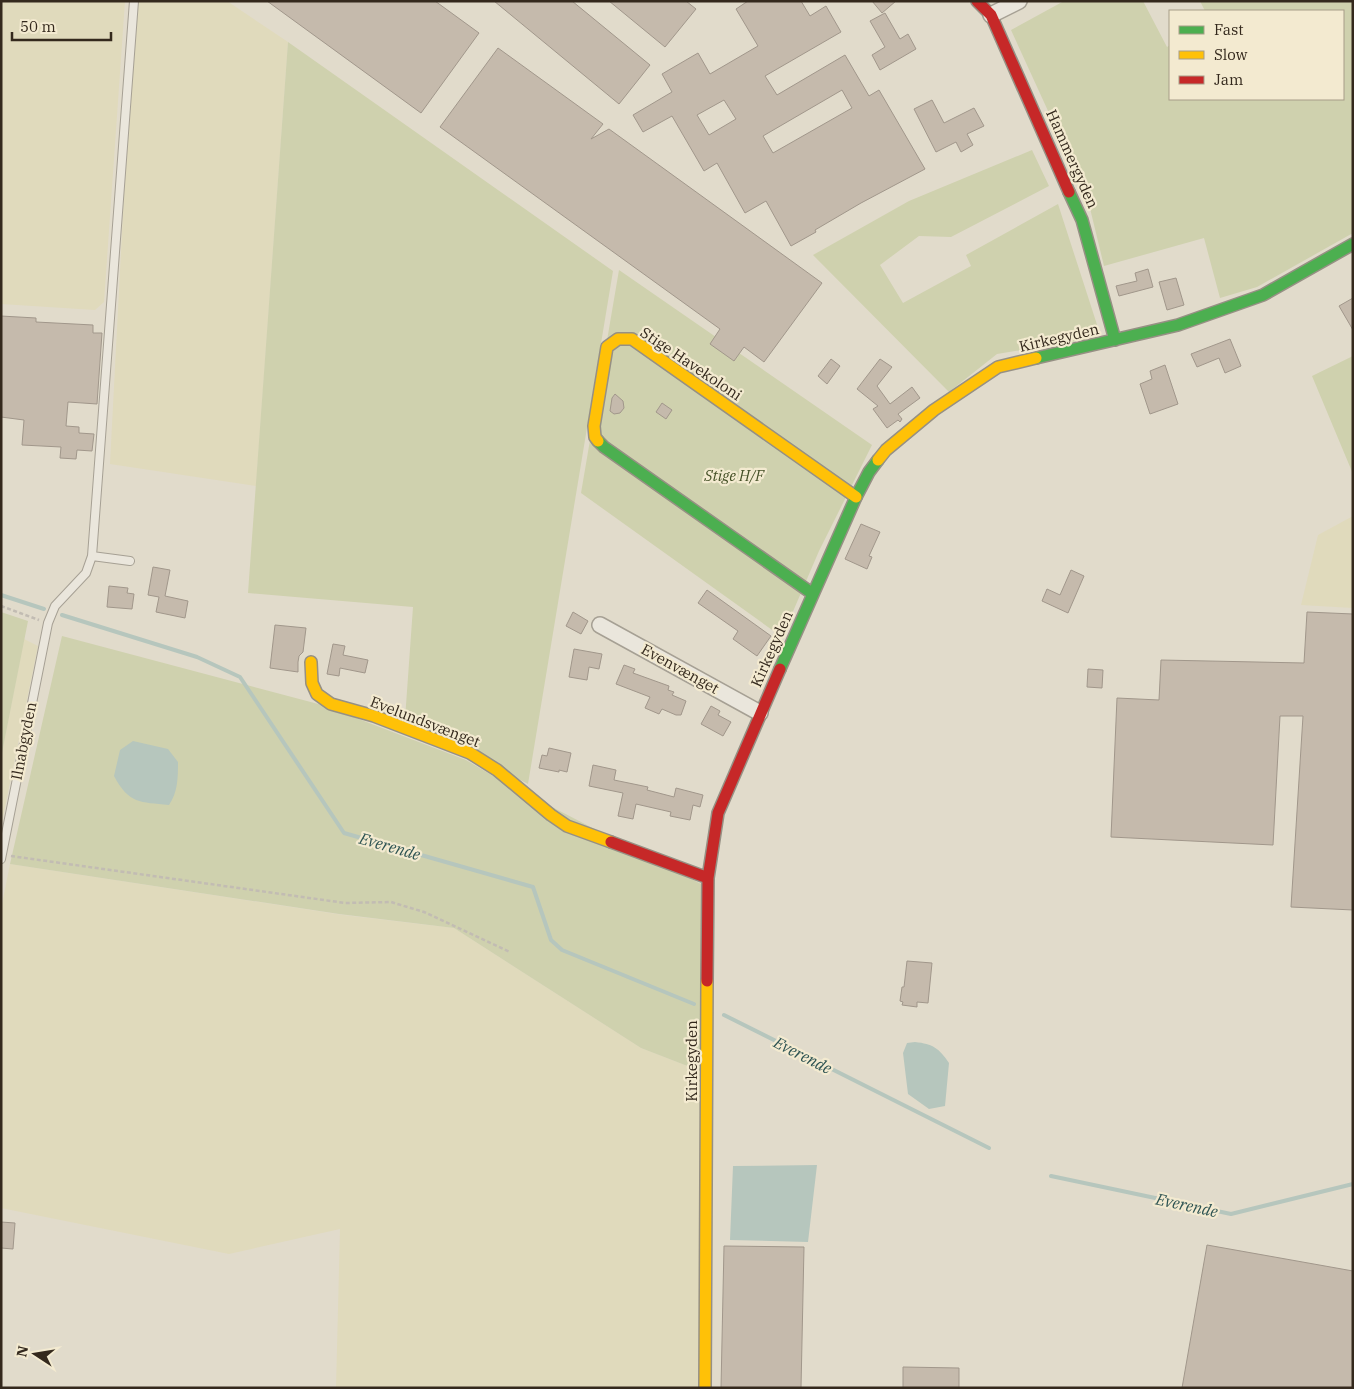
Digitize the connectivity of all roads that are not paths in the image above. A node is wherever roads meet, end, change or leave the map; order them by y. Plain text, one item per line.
1 (134, 1) edge
2 (977, 1) edge
3 (1019, 1) edge
4 (991, 15) junction
5 (1353, 244) edge
6 (1115, 340) junction
7 (856, 497) junction
8 (92, 556) junction
9 (130, 561) dead end
10 (813, 594) junction
11 (600, 625) dead end
12 (311, 662) dead end
13 (760, 713) junction
14 (2, 857) edge
15 (708, 878) junction
16 (705, 1388) edge

1 - 8 lane
2 - 4 street, Hammergyden
3 - 4 street
4 - 6 street, Hammergyden
5 - 6 street, Kirkegyden
6 - 7 street, Kirkegyden
7 - 10 street, Kirkegyden
7 - 10 street, Stige Havekoloni
8 - 9 lane
8 - 14 lane, Ilnabgyden
10 - 13 street, Kirkegyden
11 - 13 street, Evenvænget
12 - 15 street, Evelundsvænget
13 - 15 street, Kirkegyden
15 - 16 street, Kirkegyden

